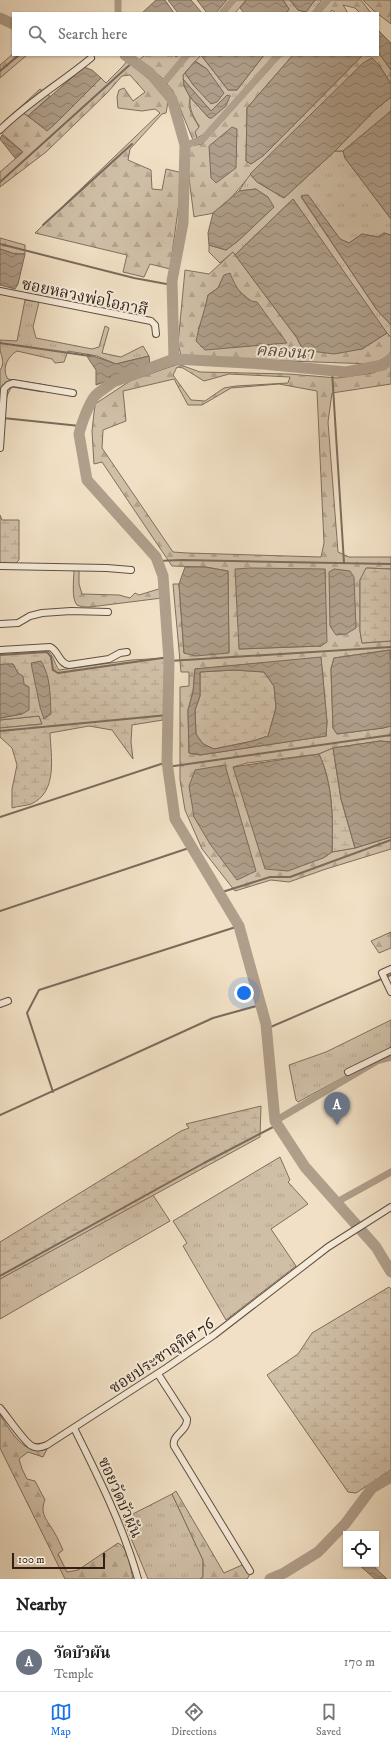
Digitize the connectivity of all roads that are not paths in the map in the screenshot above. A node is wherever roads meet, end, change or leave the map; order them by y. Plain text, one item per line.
1 (91, 58) dead end
2 (0, 130) edge
3 (0, 291) edge
4 (156, 334) dead end
5 (73, 393) dead end
6 (0, 448) edge
7 (0, 566) edge
8 (131, 570) dead end
9 (108, 612) dead end
10 (0, 624) edge
11 (0, 650) edge
12 (127, 652) dead end
13 (391, 969) edge
14 (391, 992) edge
15 (8, 1001) dead end
16 (0, 1004) edge
17 (391, 1051) edge
18 (348, 1072) dead end
19 (391, 1207) edge
20 (158, 1374) junction
21 (0, 1408) edge
22 (74, 1428) junction
23 (250, 1571) dead end
24 (138, 1579) edge

1 - 2 street
3 - 4 street, ซอยหลวงพ่อโอภาสี
5 - 6 street
7 - 8 street
9 - 10 street
11 - 12 street
13 - 14 street
15 - 16 street
17 - 18 street
19 - 20 street, ซอยประชาอุทิศ 76
20 - 22 street, ซอยประชาอุทิศ 76
20 - 23 street
21 - 22 street, ซอยประชาอุทิศ 76
22 - 24 street, ซอยวัดบัวผัน

